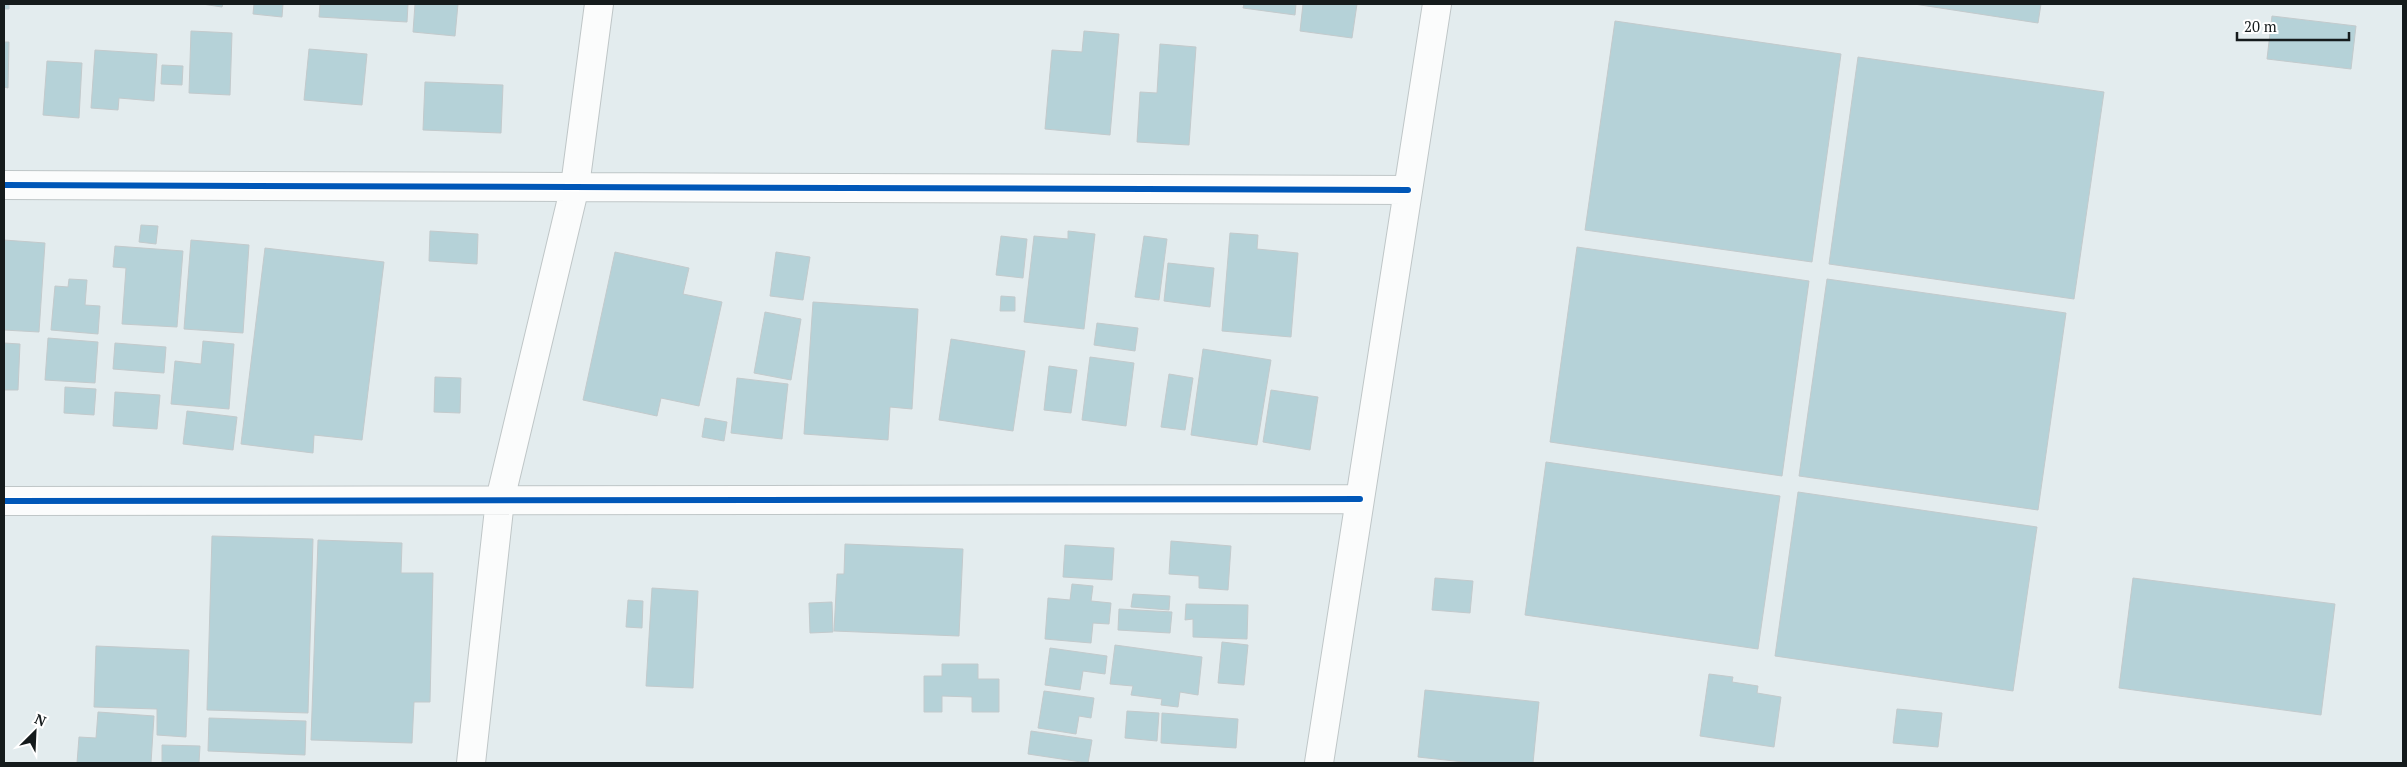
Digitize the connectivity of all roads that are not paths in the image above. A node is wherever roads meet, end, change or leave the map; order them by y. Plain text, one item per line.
1 (599, 4) edge
2 (1437, 4) edge
3 (4, 185) edge
4 (575, 186) junction
5 (1408, 190) junction
6 (1360, 498) junction
7 (500, 500) junction
8 (4, 501) edge
9 (471, 763) edge
10 (1319, 763) edge

1 - 4 street
2 - 5 street
3 - 4 street
4 - 5 street
4 - 7 street
5 - 6 street
6 - 7 street
6 - 10 street
7 - 8 street
7 - 9 street

